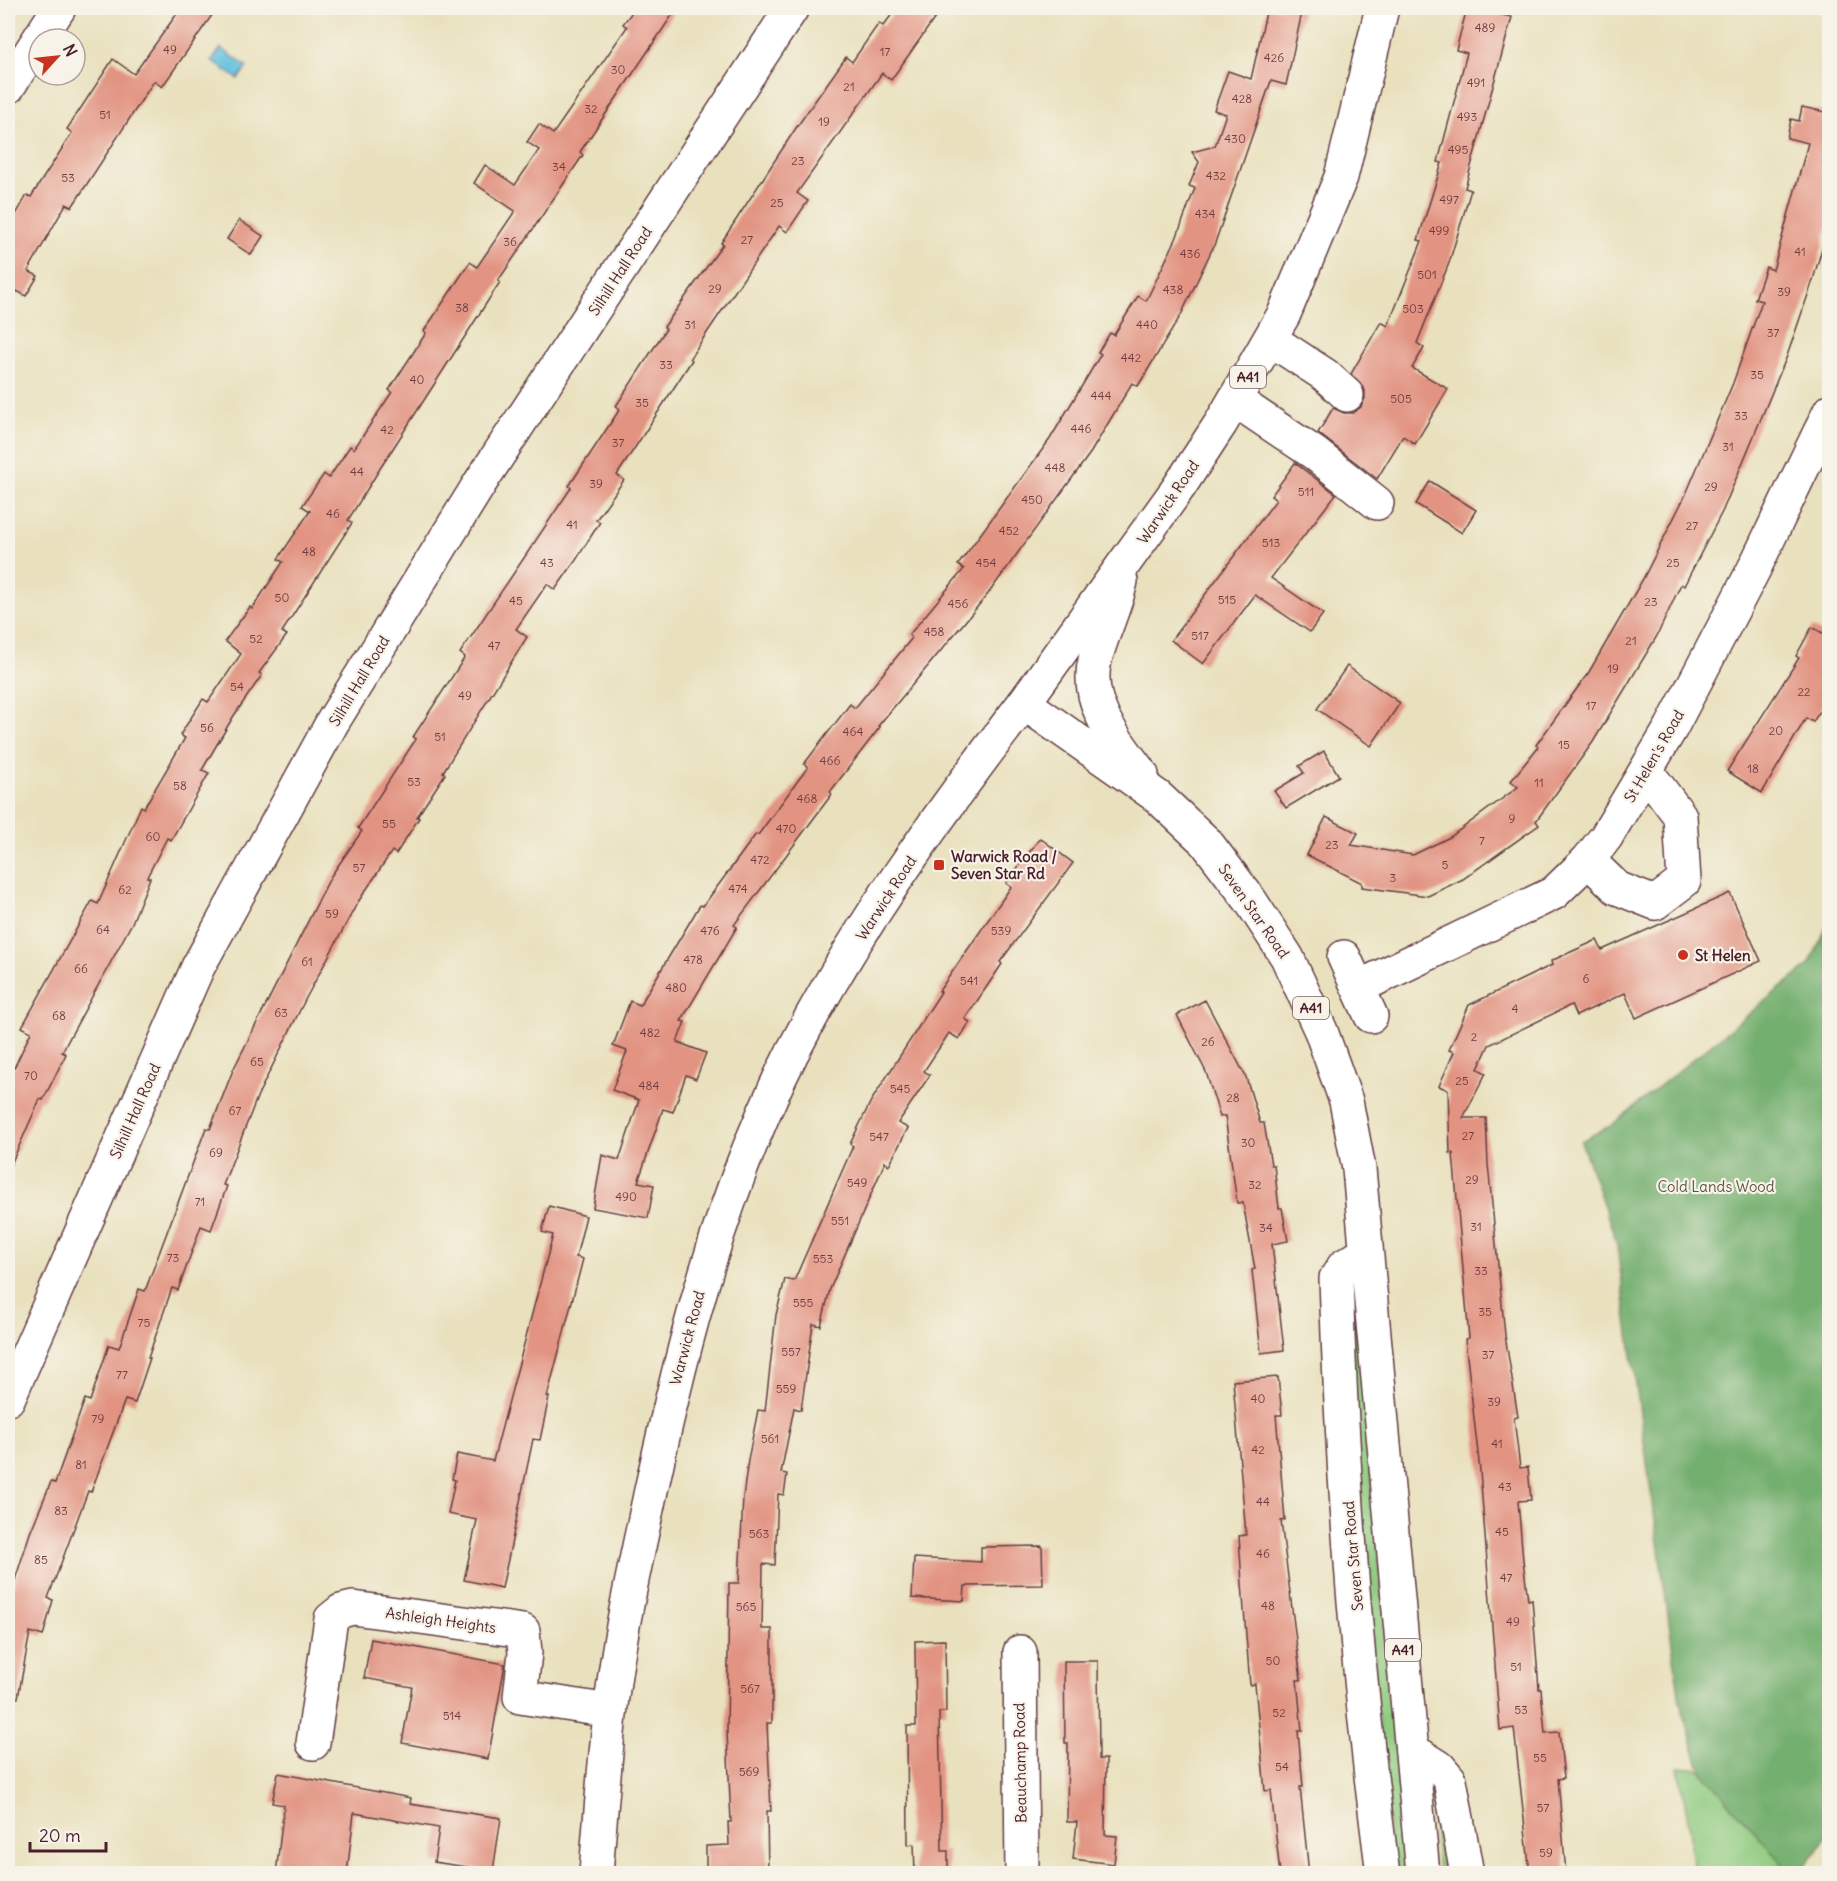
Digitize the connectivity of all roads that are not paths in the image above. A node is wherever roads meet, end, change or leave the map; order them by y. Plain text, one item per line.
1 (59, 8) edge
2 (792, 8) edge
3 (1382, 8) edge
4 (8, 87) edge
5 (1270, 339) junction
6 (1347, 395) dead end
7 (1235, 400) junction
8 (1830, 411) edge
9 (1377, 503) dead end
10 (1125, 565) junction
11 (1024, 703) junction
12 (1647, 772) junction
13 (1158, 797) junction
14 (1588, 860) junction
15 (1344, 957) dead end
16 (1366, 1253) junction
17 (8, 1399) edge
18 (1020, 1652) dead end
19 (610, 1712) junction
20 (313, 1743) dead end
21 (1412, 1750) junction
22 (596, 1874) edge
23 (1022, 1874) edge
24 (1383, 1874) edge
25 (1423, 1874) edge
26 (1467, 1874) edge

1 - 4 main road
2 - 17 main road, Silhill Hall Road
3 - 5 main road, Warwick Road / A41
5 - 6 main road
5 - 7 main road, Warwick Road / A41
7 - 9 main road
7 - 10 main road, Warwick Road / A41
8 - 12 main road, St Helen's Road
10 - 11 main road, Warwick Road / A41
10 - 13 main road, Seven Star Road / A41
11 - 13 main road, Seven Star Road / A41
11 - 19 main road, Warwick Road
12 - 14 main road, St Helen's Road
12 - 14 main road
13 - 16 main road, Seven Star Road / A41
14 - 15 main road, St Helen's Road
16 - 21 main road, Seven Star Road / A41
16 - 24 main road, Seven Star Road
18 - 23 main road, Beauchamp Road
19 - 20 main road, Ashleigh Heights
19 - 22 main road, Warwick Road
21 - 25 main road, Seven Star Road / A41
21 - 26 main road

